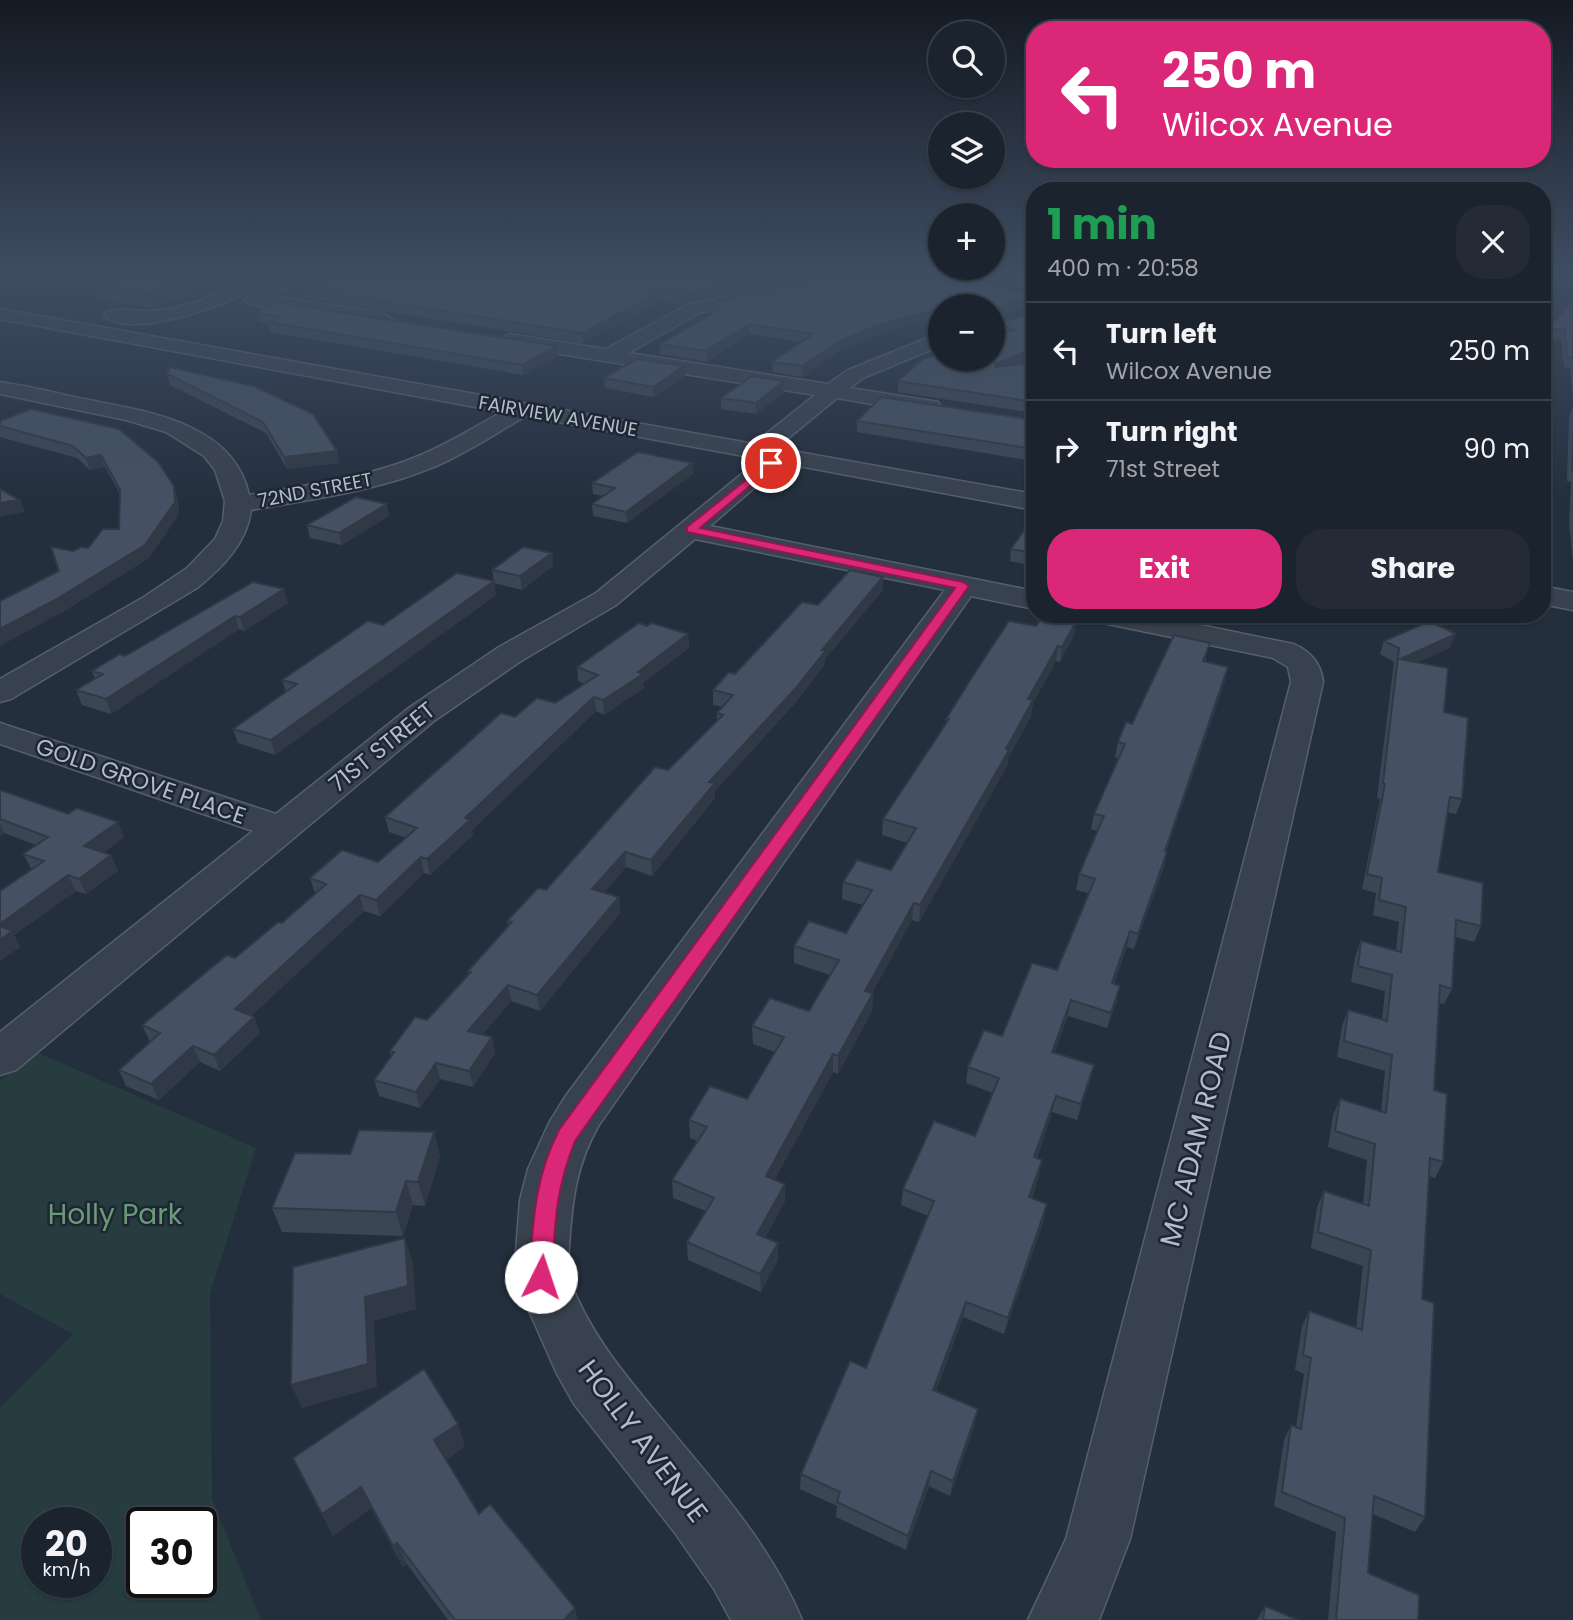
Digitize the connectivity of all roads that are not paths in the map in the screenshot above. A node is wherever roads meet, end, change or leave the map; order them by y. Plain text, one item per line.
1 (184, 348) edge
2 (558, 348) edge
3 (624, 348) edge
4 (918, 348) edge
5 (609, 356) junction
6 (0, 388) edge
7 (841, 393) junction
8 (521, 410) junction
9 (955, 411) edge
10 (775, 450) junction
11 (1026, 500) edge
12 (240, 505) junction
13 (691, 530) junction
14 (963, 586) junction
15 (1551, 597) edge
16 (1026, 598) edge
17 (1573, 601) edge
18 (1148, 623) edge
19 (1296, 656) joint
20 (0, 692) edge
21 (0, 733) edge
22 (281, 828) junction
23 (0, 1057) edge
24 (768, 1620) edge
25 (1062, 1620) edge

1 - 8 street, FAIRVIEW AVENUE
2 - 5 street
3 - 5 street
4 - 7 street
5 - 7 street
6 - 12 street
7 - 9 street
7 - 10 street
8 - 10 street, FAIRVIEW AVENUE
8 - 12 street, 72ND STREET
10 - 11 street, FAIRVIEW AVENUE
10 - 13 street, 71ST STREET
12 - 20 street, 72ND STREET
13 - 14 street
13 - 22 street, 71ST STREET
14 - 16 street
14 - 24 street, HOLLY AVENUE
15 - 17 street
18 - 19 street
19 - 25 street, MC ADAM ROAD
21 - 22 street, GOLD GROVE PLACE
22 - 23 street, 71ST STREET

